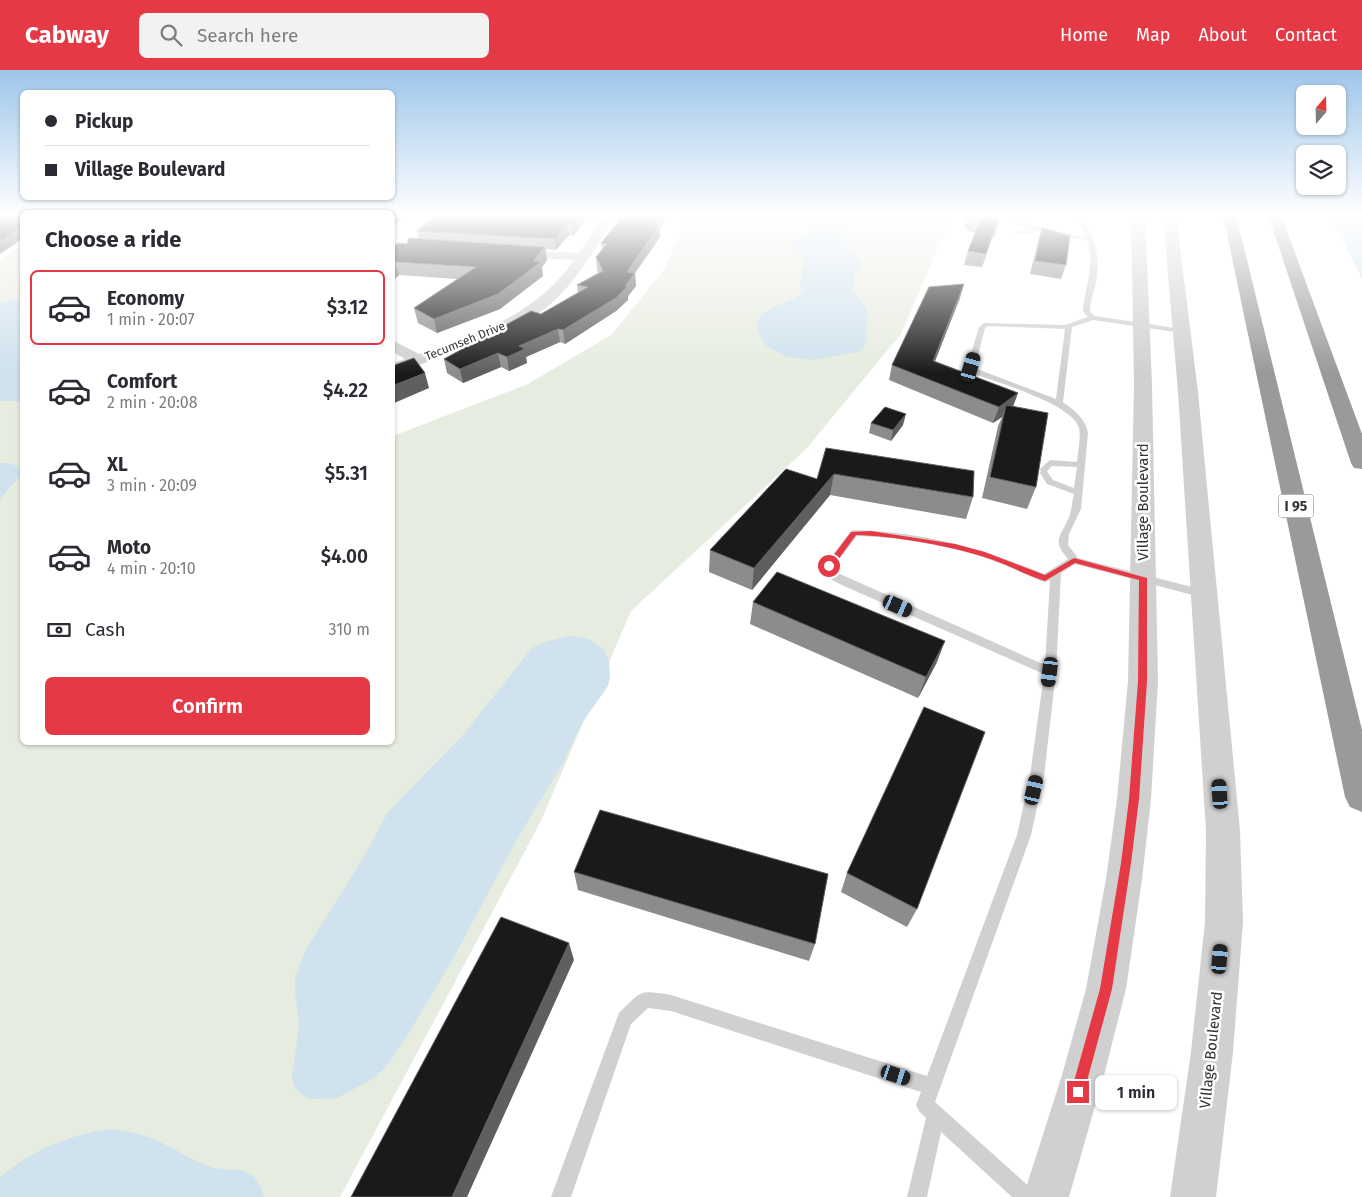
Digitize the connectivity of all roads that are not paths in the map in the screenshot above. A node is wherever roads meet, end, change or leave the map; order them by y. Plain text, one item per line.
1 (573, 268) edge
2 (1096, 268) edge
3 (1140, 268) edge
4 (1175, 268) edge
5 (1241, 268) edge
6 (1293, 268) edge
7 (1094, 318) junction
8 (1142, 325) junction
9 (1069, 326) junction
10 (1182, 332) junction
11 (395, 346) edge
12 (417, 360) junction
13 (395, 368) edge
14 (1059, 403) junction
15 (1362, 463) edge
16 (1080, 465) junction
17 (1078, 492) junction
18 (1074, 560) junction
19 (1056, 572) junction
20 (1143, 578) junction
21 (1204, 594) junction
22 (1050, 672) junction
23 (1362, 797) edge
24 (932, 1086) junction
25 (936, 1115) junction
26 (561, 1197) edge
27 (917, 1197) edge
28 (1026, 1197) edge
29 (1046, 1197) edge
30 (1193, 1197) edge

1 - 12 street, Tecumseh Drive
2 - 7 lane
3 - 8 street, Village Boulevard
4 - 10 street, Village Boulevard
5 - 23 highway, I 95
6 - 15 highway
7 - 8 lane
7 - 9 lane
8 - 10 lane
8 - 20 street, Village Boulevard
9 - 14 lane
9 - 14 lane
10 - 21 street, Village Boulevard
11 - 12 street
12 - 13 street, Tecumseh Drive
14 - 16 lane
16 - 17 lane
16 - 17 lane
17 - 18 lane
18 - 19 lane
18 - 20 lane
19 - 22 lane
19 - 22 lane
20 - 21 lane
20 - 29 street, Village Boulevard
21 - 30 street, Village Boulevard
22 - 24 lane
24 - 25 lane
24 - 26 lane
25 - 27 lane
25 - 28 lane

